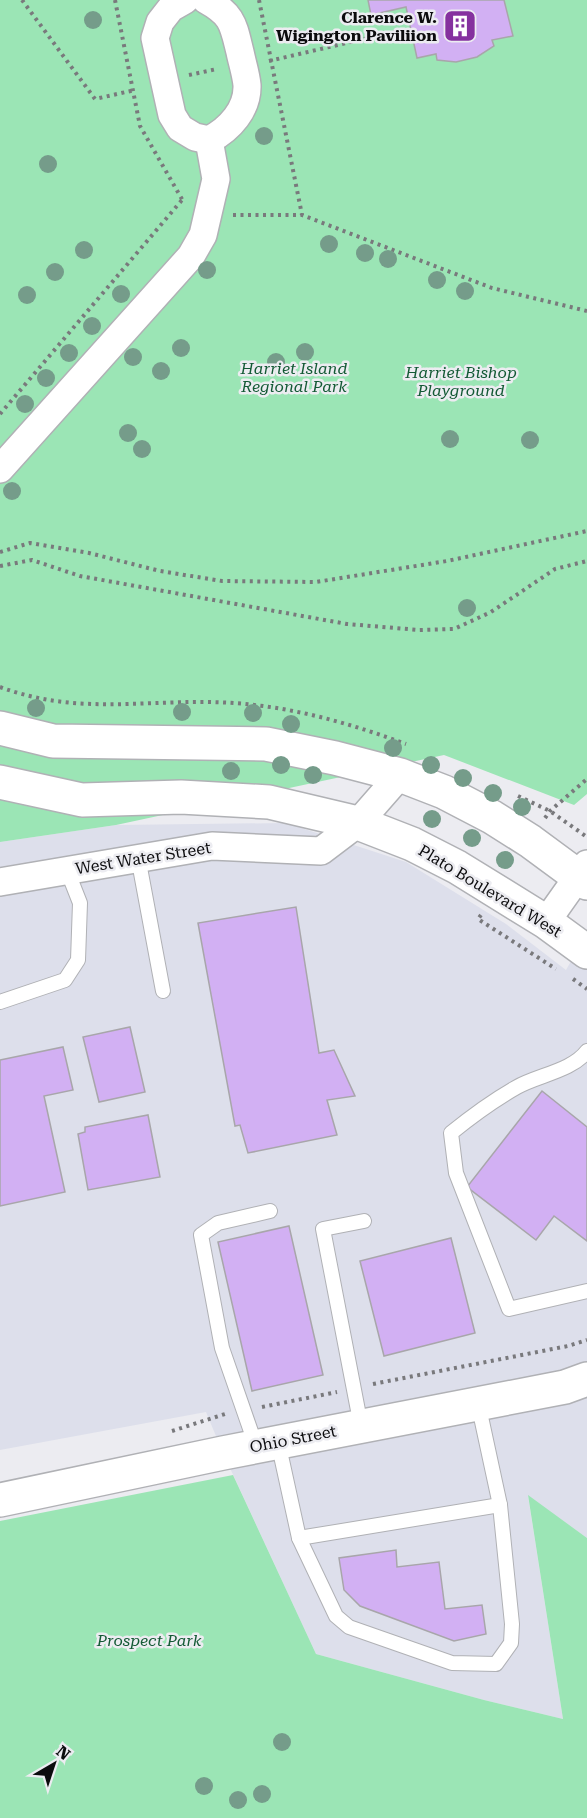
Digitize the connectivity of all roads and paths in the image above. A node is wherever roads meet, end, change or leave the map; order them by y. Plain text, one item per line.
1 (22, 0) edge
2 (115, 0) edge
3 (185, 0) edge
4 (206, 0) edge
5 (259, 0) edge
6 (398, 31) dead end
7 (273, 61) junction
8 (242, 63) junction
9 (164, 81) junction
10 (134, 90) junction
11 (209, 140) junction
12 (182, 200) junction
13 (209, 212) junction
14 (302, 215) junction
15 (587, 311) edge
16 (0, 414) edge
17 (0, 469) edge
18 (587, 531) edge
19 (0, 552) edge
20 (587, 561) edge
21 (0, 566) edge
22 (0, 728) edge
23 (400, 775) junction
24 (587, 779) edge
25 (0, 782) edge
26 (358, 822) junction
27 (587, 837) edge
28 (138, 857) junction
29 (67, 870) junction
30 (584, 875) edge
31 (0, 882) edge
32 (478, 919) dead end
33 (546, 922) junction
34 (577, 964) edge
35 (557, 969) dead end
36 (587, 989) edge
37 (163, 991) dead end
38 (0, 1002) edge
39 (587, 1051) edge
40 (270, 1211) dead end
41 (364, 1221) dead end
42 (587, 1291) edge
43 (587, 1340) edge
44 (587, 1379) edge
45 (354, 1388) junction
46 (478, 1403) junction
47 (245, 1410) junction
48 (361, 1426) junction
49 (163, 1434) dead end
50 (267, 1444) junction
51 (0, 1500) edge
52 (500, 1505) junction
53 (299, 1538) junction

1 - 10 path
2 - 10 path
3 - 9 street
4 - 8 street
5 - 7 path
6 - 7 path
7 - 8 path
7 - 14 path
8 - 9 path
8 - 11 street
9 - 10 path
9 - 11 street
10 - 12 path
11 - 13 street
12 - 13 path
12 - 16 path
13 - 14 path
13 - 17 street
14 - 15 path
18 - 19 path
20 - 21 path
22 - 23 street
23 - 26 street, West Water Street
23 - 30 street
24 - 27 path
25 - 26 street, Plato Boulevard West
26 - 28 street, West Water Street
26 - 33 street, Plato Boulevard West
28 - 29 street, West Water Street
28 - 37 lane
29 - 31 street, West Water Street
29 - 38 lane
30 - 33 street
32 - 35 path
33 - 34 street, Plato Boulevard West
34 - 36 path
39 - 42 lane
40 - 47 lane
41 - 45 lane
43 - 45 path
44 - 46 street, Ohio Street
45 - 47 path
45 - 48 lane
46 - 48 street, Ohio Street
46 - 52 lane
47 - 49 path
47 - 50 lane
48 - 50 street, Ohio Street
50 - 51 street, Ohio Street
50 - 53 lane
52 - 53 lane
52 - 53 lane

